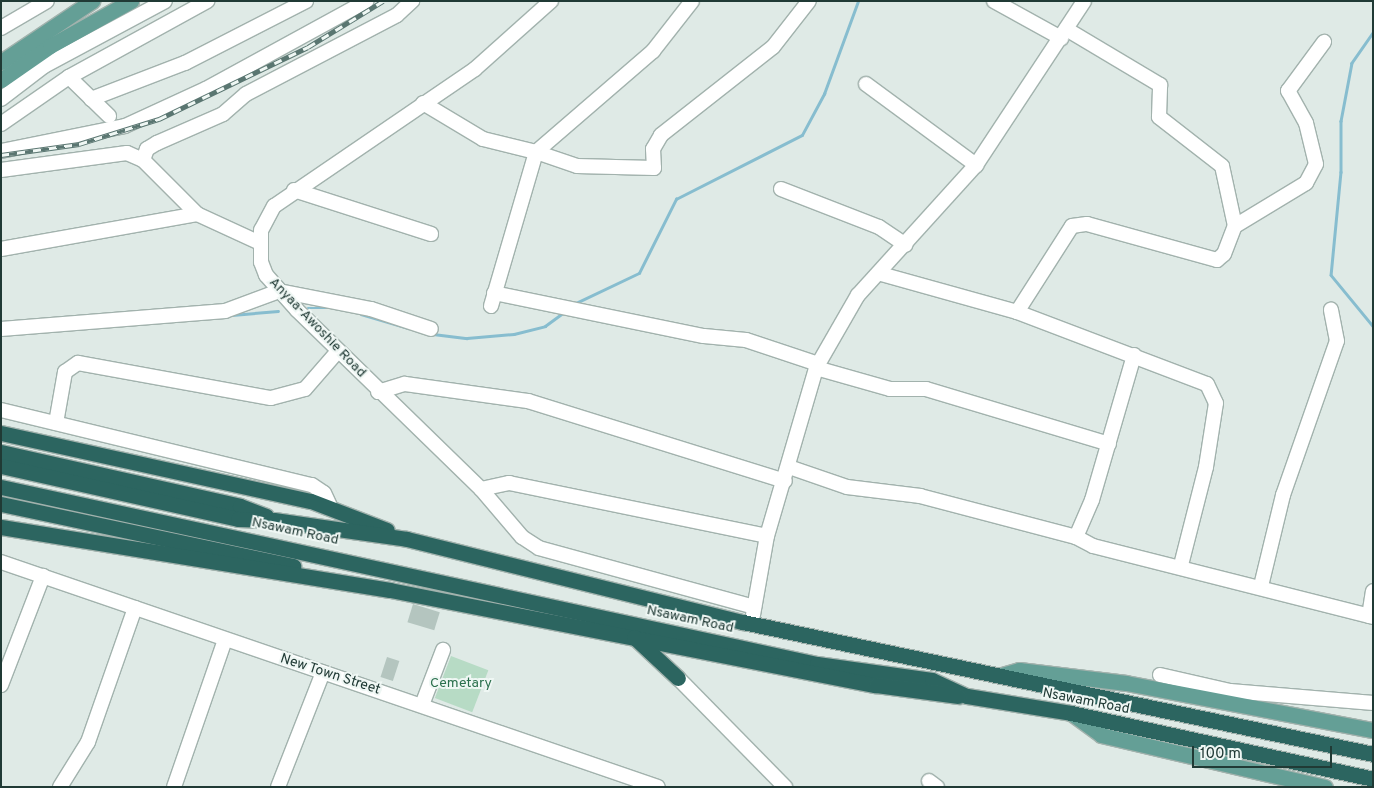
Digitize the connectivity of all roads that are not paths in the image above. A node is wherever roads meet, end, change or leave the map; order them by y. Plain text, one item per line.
1 (47, 1) edge
2 (92, 1) edge
3 (131, 1) edge
4 (165, 1) edge
5 (207, 1) edge
6 (306, 1) edge
7 (367, 1) edge
8 (412, 1) edge
9 (551, 1) edge
10 (692, 1) edge
11 (809, 1) edge
12 (994, 1) edge
13 (1084, 1) edge
14 (1, 28) edge
15 (1063, 34) junction
16 (1324, 42) dead end
17 (1, 62) edge
18 (69, 78) junction
19 (1, 80) edge
20 (866, 84) dead end
21 (1, 99) edge
22 (91, 100) junction
23 (423, 103) junction
24 (108, 116) dead end
25 (1, 124) edge
26 (26, 148) junction
27 (1, 151) edge
28 (536, 152) junction
29 (143, 160) junction
30 (29, 164) junction
31 (976, 165) junction
32 (1, 170) edge
33 (782, 189) dead end
34 (294, 190) junction
35 (197, 214) junction
36 (1236, 226) junction
37 (431, 234) dead end
38 (258, 242) junction
39 (906, 245) junction
40 (1, 249) edge
41 (881, 274) junction
42 (279, 291) junction
43 (1330, 310) dead end
44 (1017, 312) junction
45 (1, 329) edge
46 (431, 329) dead end
47 (338, 351) junction
48 (1134, 355) junction
49 (817, 366) junction
50 (378, 392) junction
51 (1, 410) edge
52 (56, 424) junction
53 (1, 433) edge
54 (1108, 444) junction
55 (1, 452) edge
56 (1, 466) edge
57 (789, 467) junction
58 (785, 481) junction
59 (1, 487) edge
60 (481, 490) junction
61 (1, 504) edge
62 (330, 506) junction
63 (274, 520) junction
64 (1, 527) edge
65 (767, 536) junction
66 (1076, 537) junction
67 (407, 539) junction
68 (1, 562) edge
69 (1181, 565) junction
70 (44, 576) junction
71 (1261, 586) junction
72 (390, 590) junction
73 (1373, 591) edge
74 (754, 606) junction
75 (135, 608) junction
76 (1371, 616) edge
77 (751, 624) junction
78 (634, 637) junction
79 (225, 640) junction
80 (690, 647) junction
81 (443, 650) dead end
82 (6, 657) edge
83 (323, 672) junction
84 (1002, 675) junction
85 (1160, 675) dead end
86 (678, 678) junction
87 (1, 685) edge
88 (967, 696) junction
89 (1191, 696) junction
90 (1373, 703) edge
91 (422, 705) junction
92 (1148, 706) junction
93 (1071, 713) junction
94 (1373, 730) edge
95 (1373, 754) edge
96 (1373, 779) edge
97 (60, 787) edge
98 (174, 787) edge
99 (278, 787) edge
100 (658, 787) edge
101 (785, 787) edge
102 (1326, 787) edge

1 - 14 street
2 - 17 main road
3 - 19 main road
4 - 21 street
5 - 18 street
6 - 22 street
7 - 26 street
8 - 29 street
9 - 23 street
10 - 28 street
11 - 28 street
12 - 15 street
13 - 15 street
15 - 31 street
15 - 36 street
16 - 36 street
18 - 22 street
18 - 25 street
20 - 31 street
22 - 24 street
23 - 28 street
23 - 34 street
26 - 27 street
26 - 30 street
28 - 49 street
29 - 30 street
29 - 35 street
30 - 32 street
31 - 39 street
33 - 39 street
34 - 37 street
34 - 38 street
35 - 38 street
35 - 40 street
36 - 44 street
38 - 42 street, Anyaa-Awoshie Road
39 - 41 street
41 - 44 street
41 - 49 street
42 - 45 street
42 - 46 street
42 - 47 street, Anyaa-Awoshie Road
43 - 71 street
44 - 48 street
47 - 50 street, Anyaa-Awoshie Road
47 - 52 street
48 - 54 street
48 - 69 street
49 - 54 street
49 - 57 street
50 - 58 street
50 - 60 street, Anyaa-Awoshie Road
51 - 52 street
52 - 62 street
53 - 62 highway
54 - 66 street
55 - 63 highway
56 - 63 highway, Nsawam Road
57 - 58 street
57 - 66 street
58 - 65 street
59 - 88 highway, Nsawam Road
60 - 65 street
60 - 74 street, Anyaa-Awoshie Road
61 - 72 highway
62 - 67 highway
63 - 67 highway, Nsawam Road
64 - 72 highway
65 - 74 street
66 - 69 street
67 - 77 highway, Nsawam Road
68 - 70 street, New Town Street
69 - 71 street
70 - 75 street, New Town Street
70 - 82 street
71 - 76 street
72 - 78 highway
73 - 76 street
74 - 77 street
75 - 79 street, New Town Street
75 - 97 street
77 - 84 highway, Nsawam Road
78 - 80 highway
78 - 86 highway
79 - 83 street, New Town Street
79 - 98 street
80 - 86 highway
80 - 88 highway
81 - 91 street
82 - 87 street
83 - 91 street, New Town Street
83 - 99 street
84 - 89 main road
84 - 92 highway, Nsawam Road
85 - 90 street
86 - 101 street
88 - 93 highway, Nsawam Road
89 - 92 main road
89 - 94 main road
91 - 100 street, New Town Street
92 - 95 highway, Nsawam Road
93 - 96 highway, Nsawam Road
93 - 102 main road

